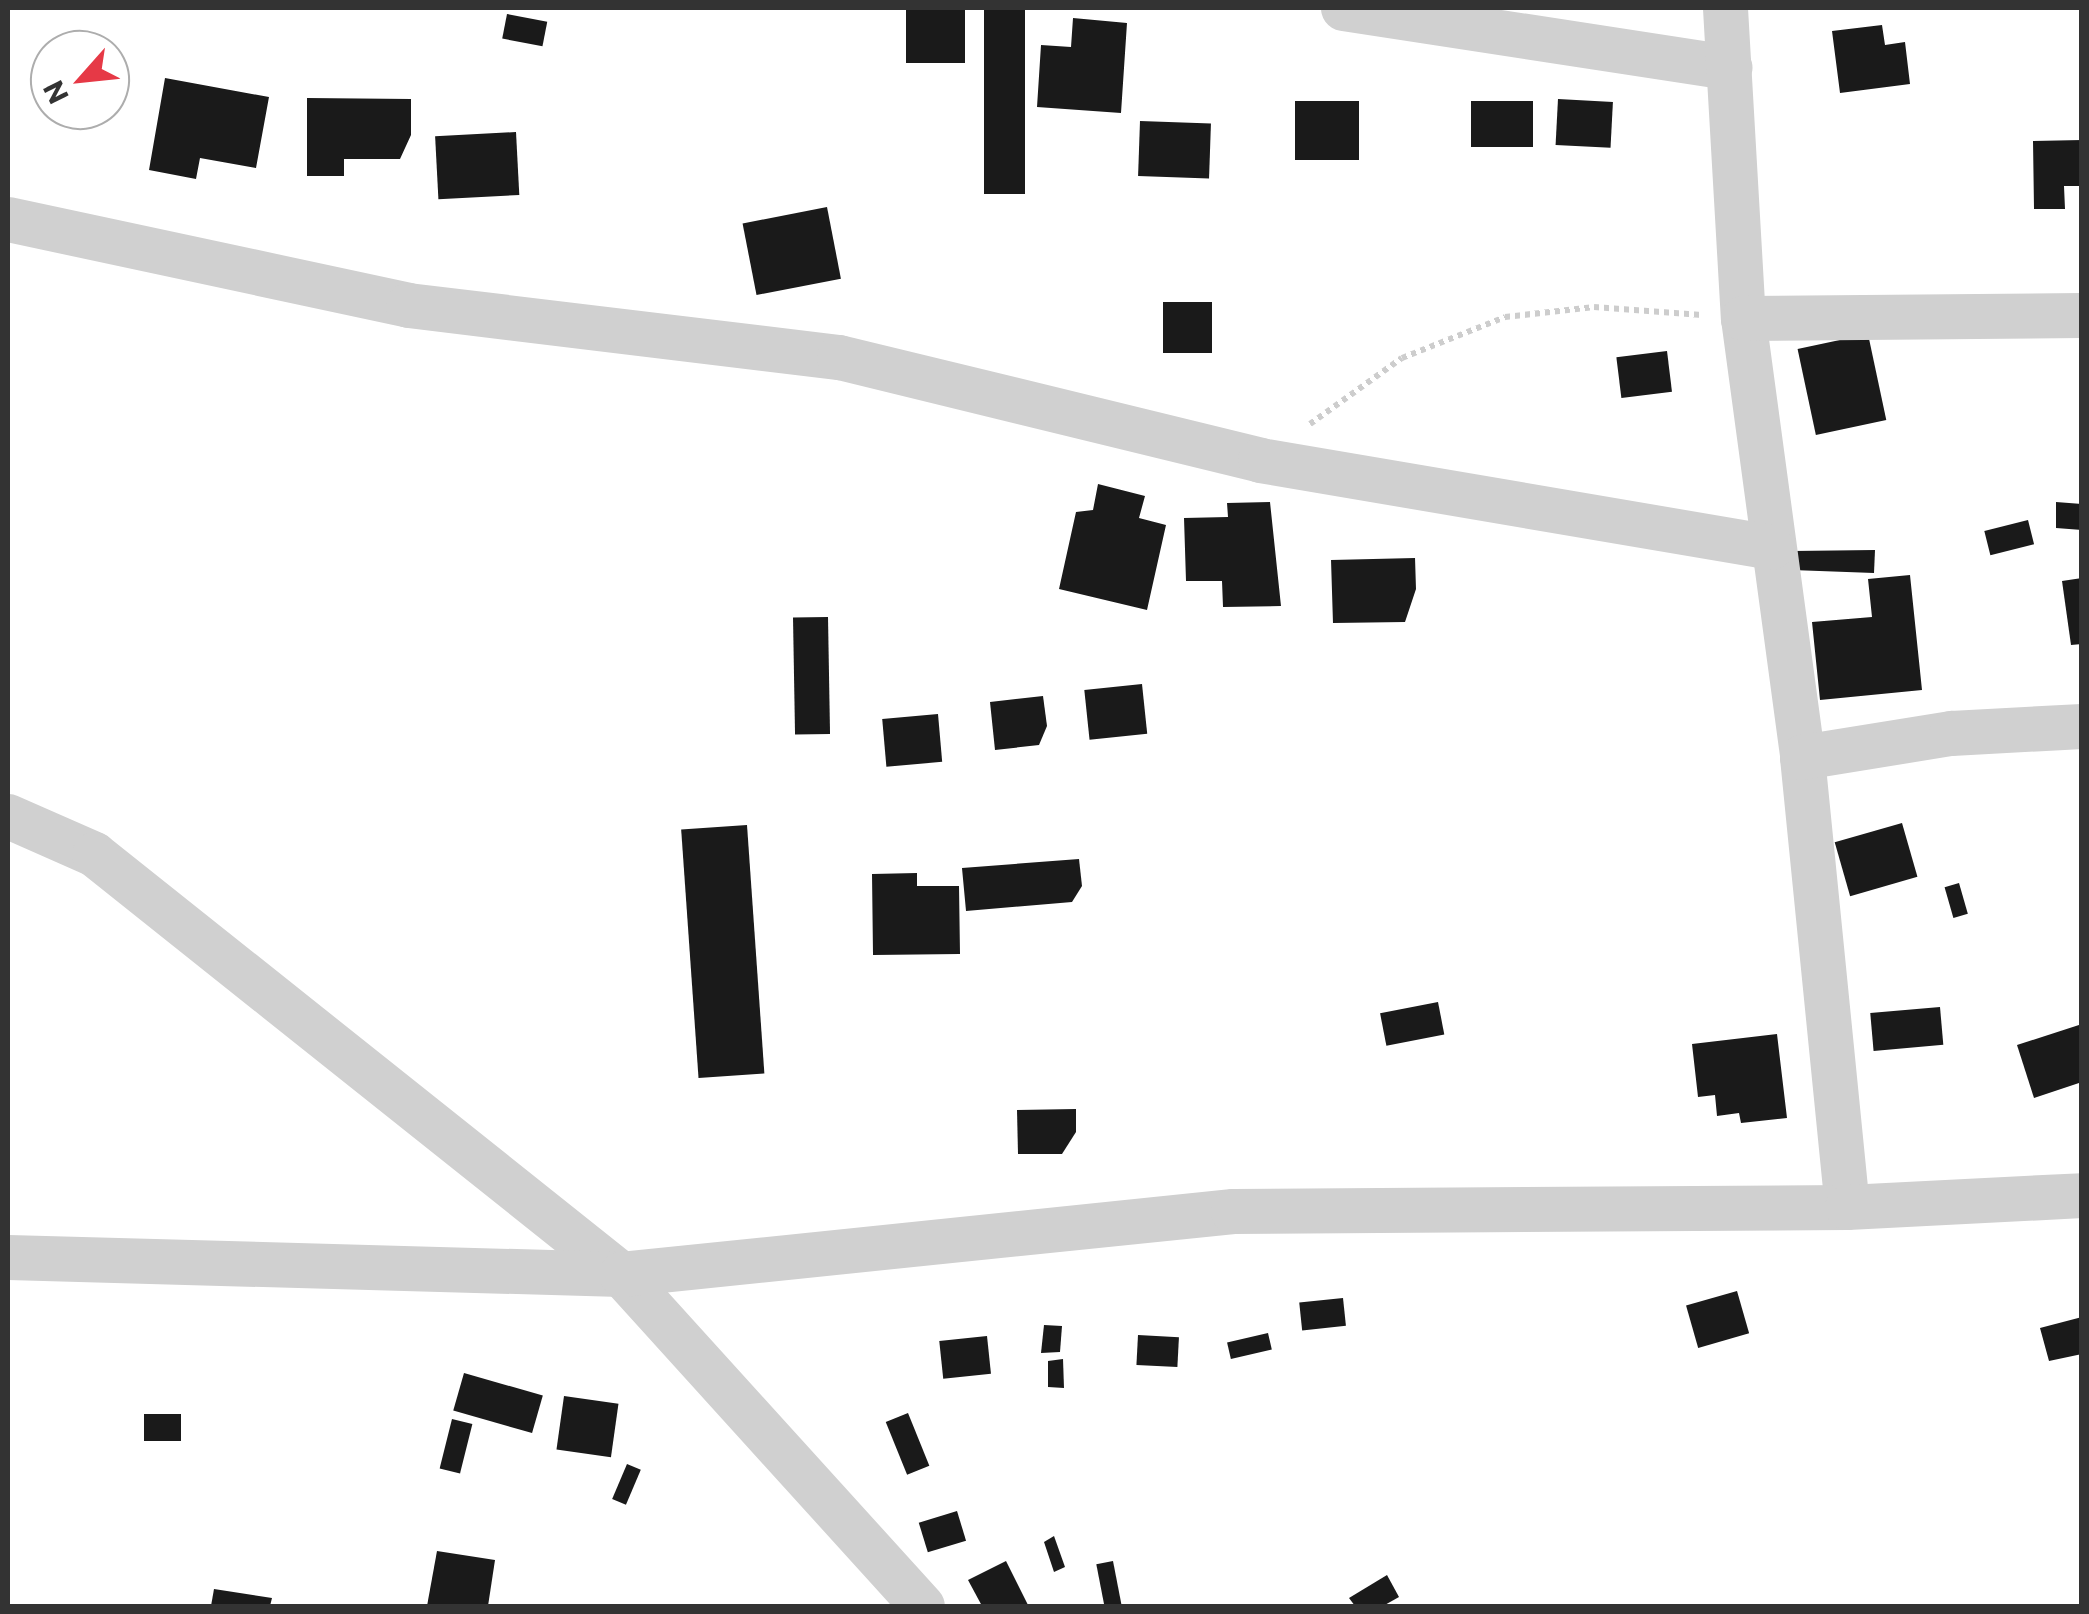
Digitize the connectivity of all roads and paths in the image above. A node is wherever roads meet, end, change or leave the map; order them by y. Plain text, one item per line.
1 (1343, 8) edge
2 (1725, 8) edge
3 (1730, 66) junction
4 (8, 219) edge
5 (2082, 315) edge
6 (1742, 318) junction
7 (1260, 460) junction
8 (1771, 547) junction
9 (2082, 726) edge
10 (1802, 757) junction
11 (8, 816) edge
12 (2082, 1195) edge
13 (1847, 1207) junction
14 (8, 1257) edge
15 (620, 1274) junction
16 (922, 1606) edge

1 - 3 street
2 - 3 street
3 - 6 street
4 - 7 street
5 - 6 street
6 - 7 path
6 - 8 street
7 - 8 street
8 - 10 street
9 - 10 street
10 - 13 street
11 - 15 street
12 - 13 street
13 - 15 street
14 - 15 street
15 - 16 street

